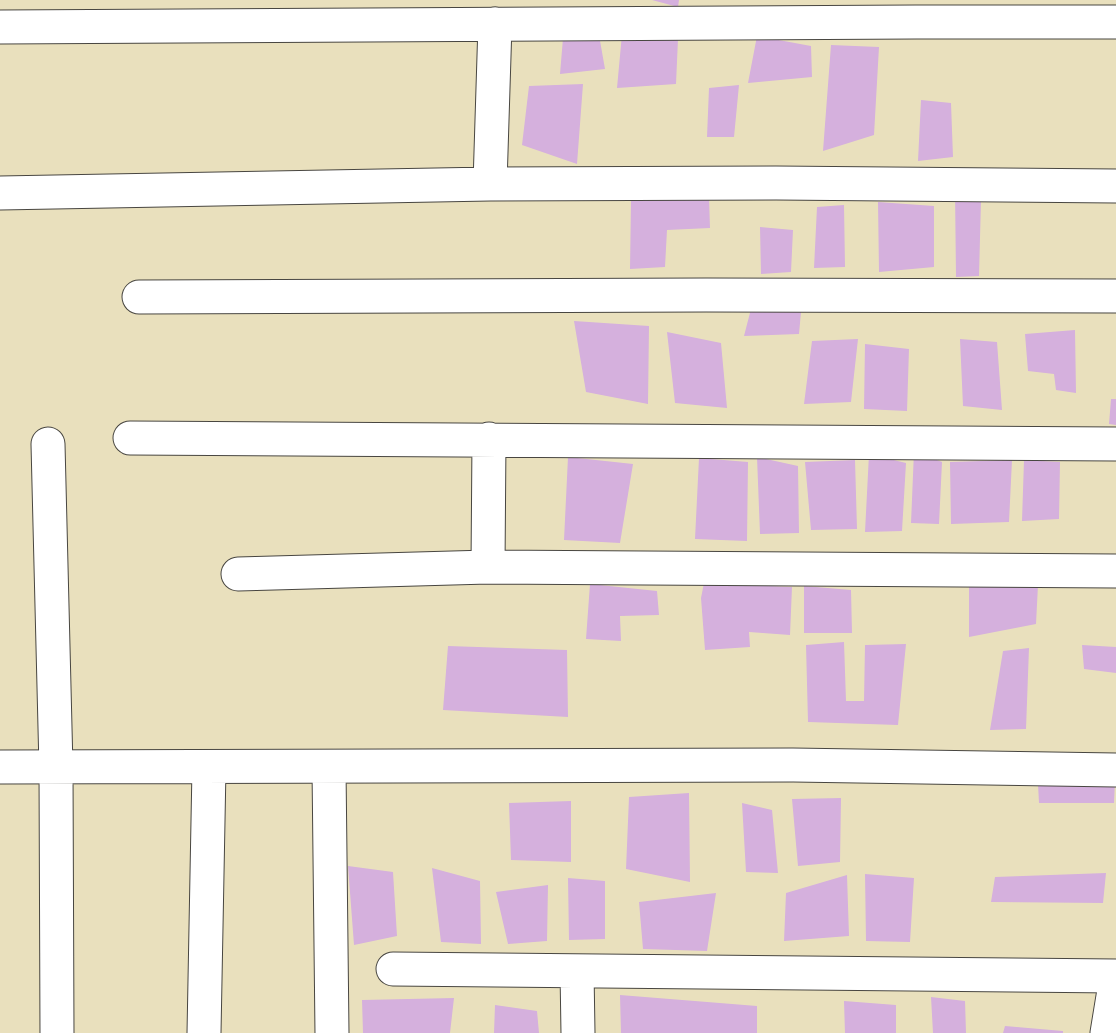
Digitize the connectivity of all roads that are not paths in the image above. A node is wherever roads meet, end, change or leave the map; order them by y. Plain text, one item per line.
1 (1116, 22) edge
2 (495, 24) junction
3 (0, 27) edge
4 (490, 184) junction
5 (1116, 186) edge
6 (0, 193) edge
7 (1116, 296) edge
8 (139, 297) dead end
9 (130, 438) dead end
10 (489, 439) junction
11 (48, 444) dead end
12 (1116, 444) edge
13 (488, 567) junction
14 (1116, 571) edge
15 (237, 574) dead end
16 (0, 767) edge
17 (56, 768) junction
18 (209, 768) junction
19 (329, 768) junction
20 (1116, 770) edge
21 (393, 969) dead end
22 (577, 971) junction
23 (1116, 977) edge
24 (57, 1033) edge
25 (204, 1033) edge
26 (332, 1033) edge
27 (578, 1033) edge
28 (1107, 1033) edge

1 - 2 street
2 - 3 street
2 - 4 street
4 - 5 street
4 - 6 street
7 - 8 street
9 - 10 street
10 - 12 street
10 - 13 street
11 - 17 street
13 - 14 street
13 - 15 street
16 - 17 street
17 - 18 street
17 - 24 street
18 - 19 street
18 - 25 street
19 - 20 street
19 - 26 street
21 - 22 street
22 - 23 street
22 - 27 street
23 - 28 street

